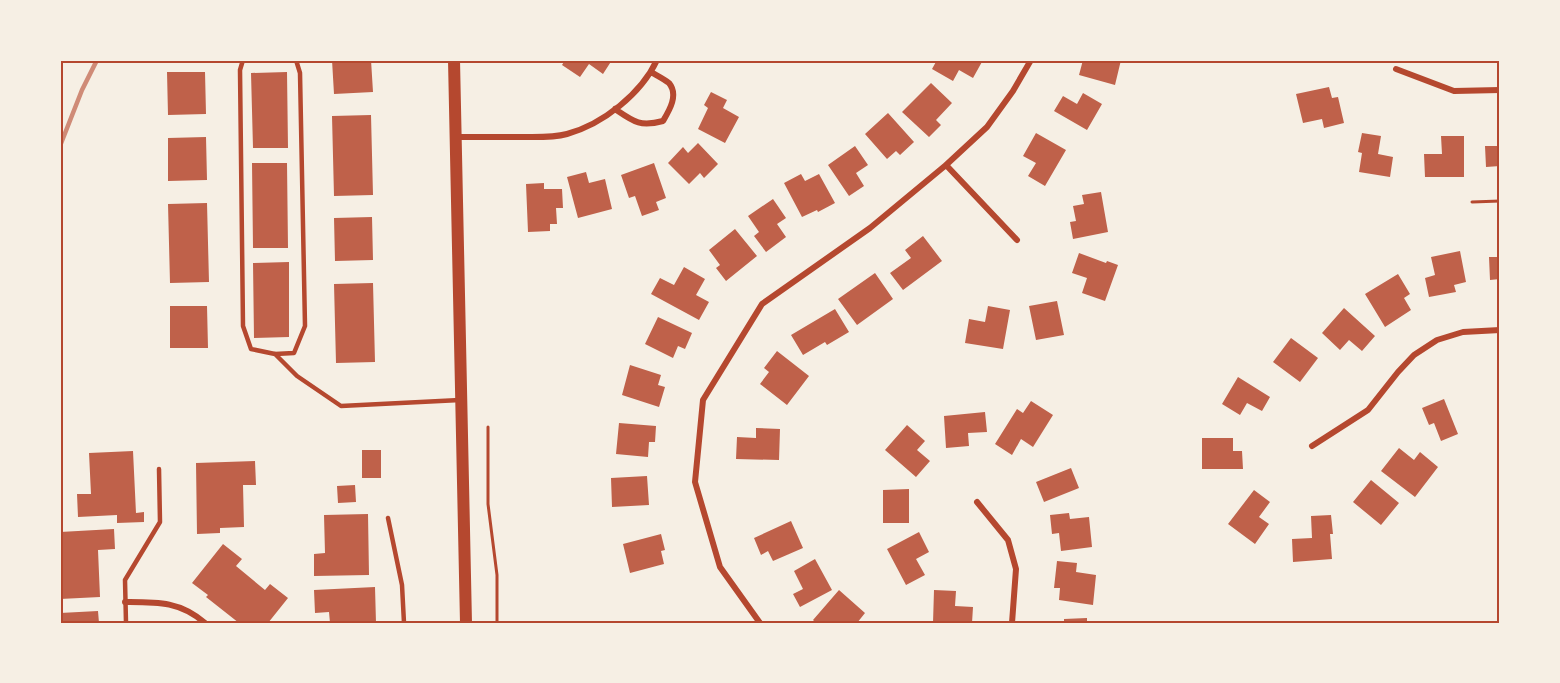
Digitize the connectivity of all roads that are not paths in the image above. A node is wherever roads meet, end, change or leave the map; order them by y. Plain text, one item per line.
1 (243, 60) edge
2 (296, 60) edge
3 (453, 60) edge
4 (657, 60) edge
5 (1032, 60) edge
6 (1396, 69) dead end
7 (651, 72) junction
8 (1500, 90) edge
9 (615, 109) junction
10 (455, 137) junction
11 (946, 165) junction
12 (1017, 240) dead end
13 (1500, 330) edge
14 (275, 354) junction
15 (460, 400) junction
16 (1312, 446) dead end
17 (159, 469) dead end
18 (977, 502) dead end
19 (388, 518) dead end
20 (125, 602) junction
21 (126, 623) edge
22 (205, 623) edge
23 (404, 623) edge
24 (466, 623) edge
25 (760, 623) edge
26 (1012, 623) edge

1 - 14 lane
2 - 14 lane
3 - 10 main road
4 - 7 street
5 - 11 street
6 - 8 street
7 - 9 street
7 - 9 street
9 - 10 street
10 - 15 main road
11 - 12 street
11 - 25 street
13 - 16 street
14 - 15 lane
15 - 24 main road
17 - 20 lane
18 - 26 street
19 - 23 lane
20 - 21 lane
20 - 22 street

